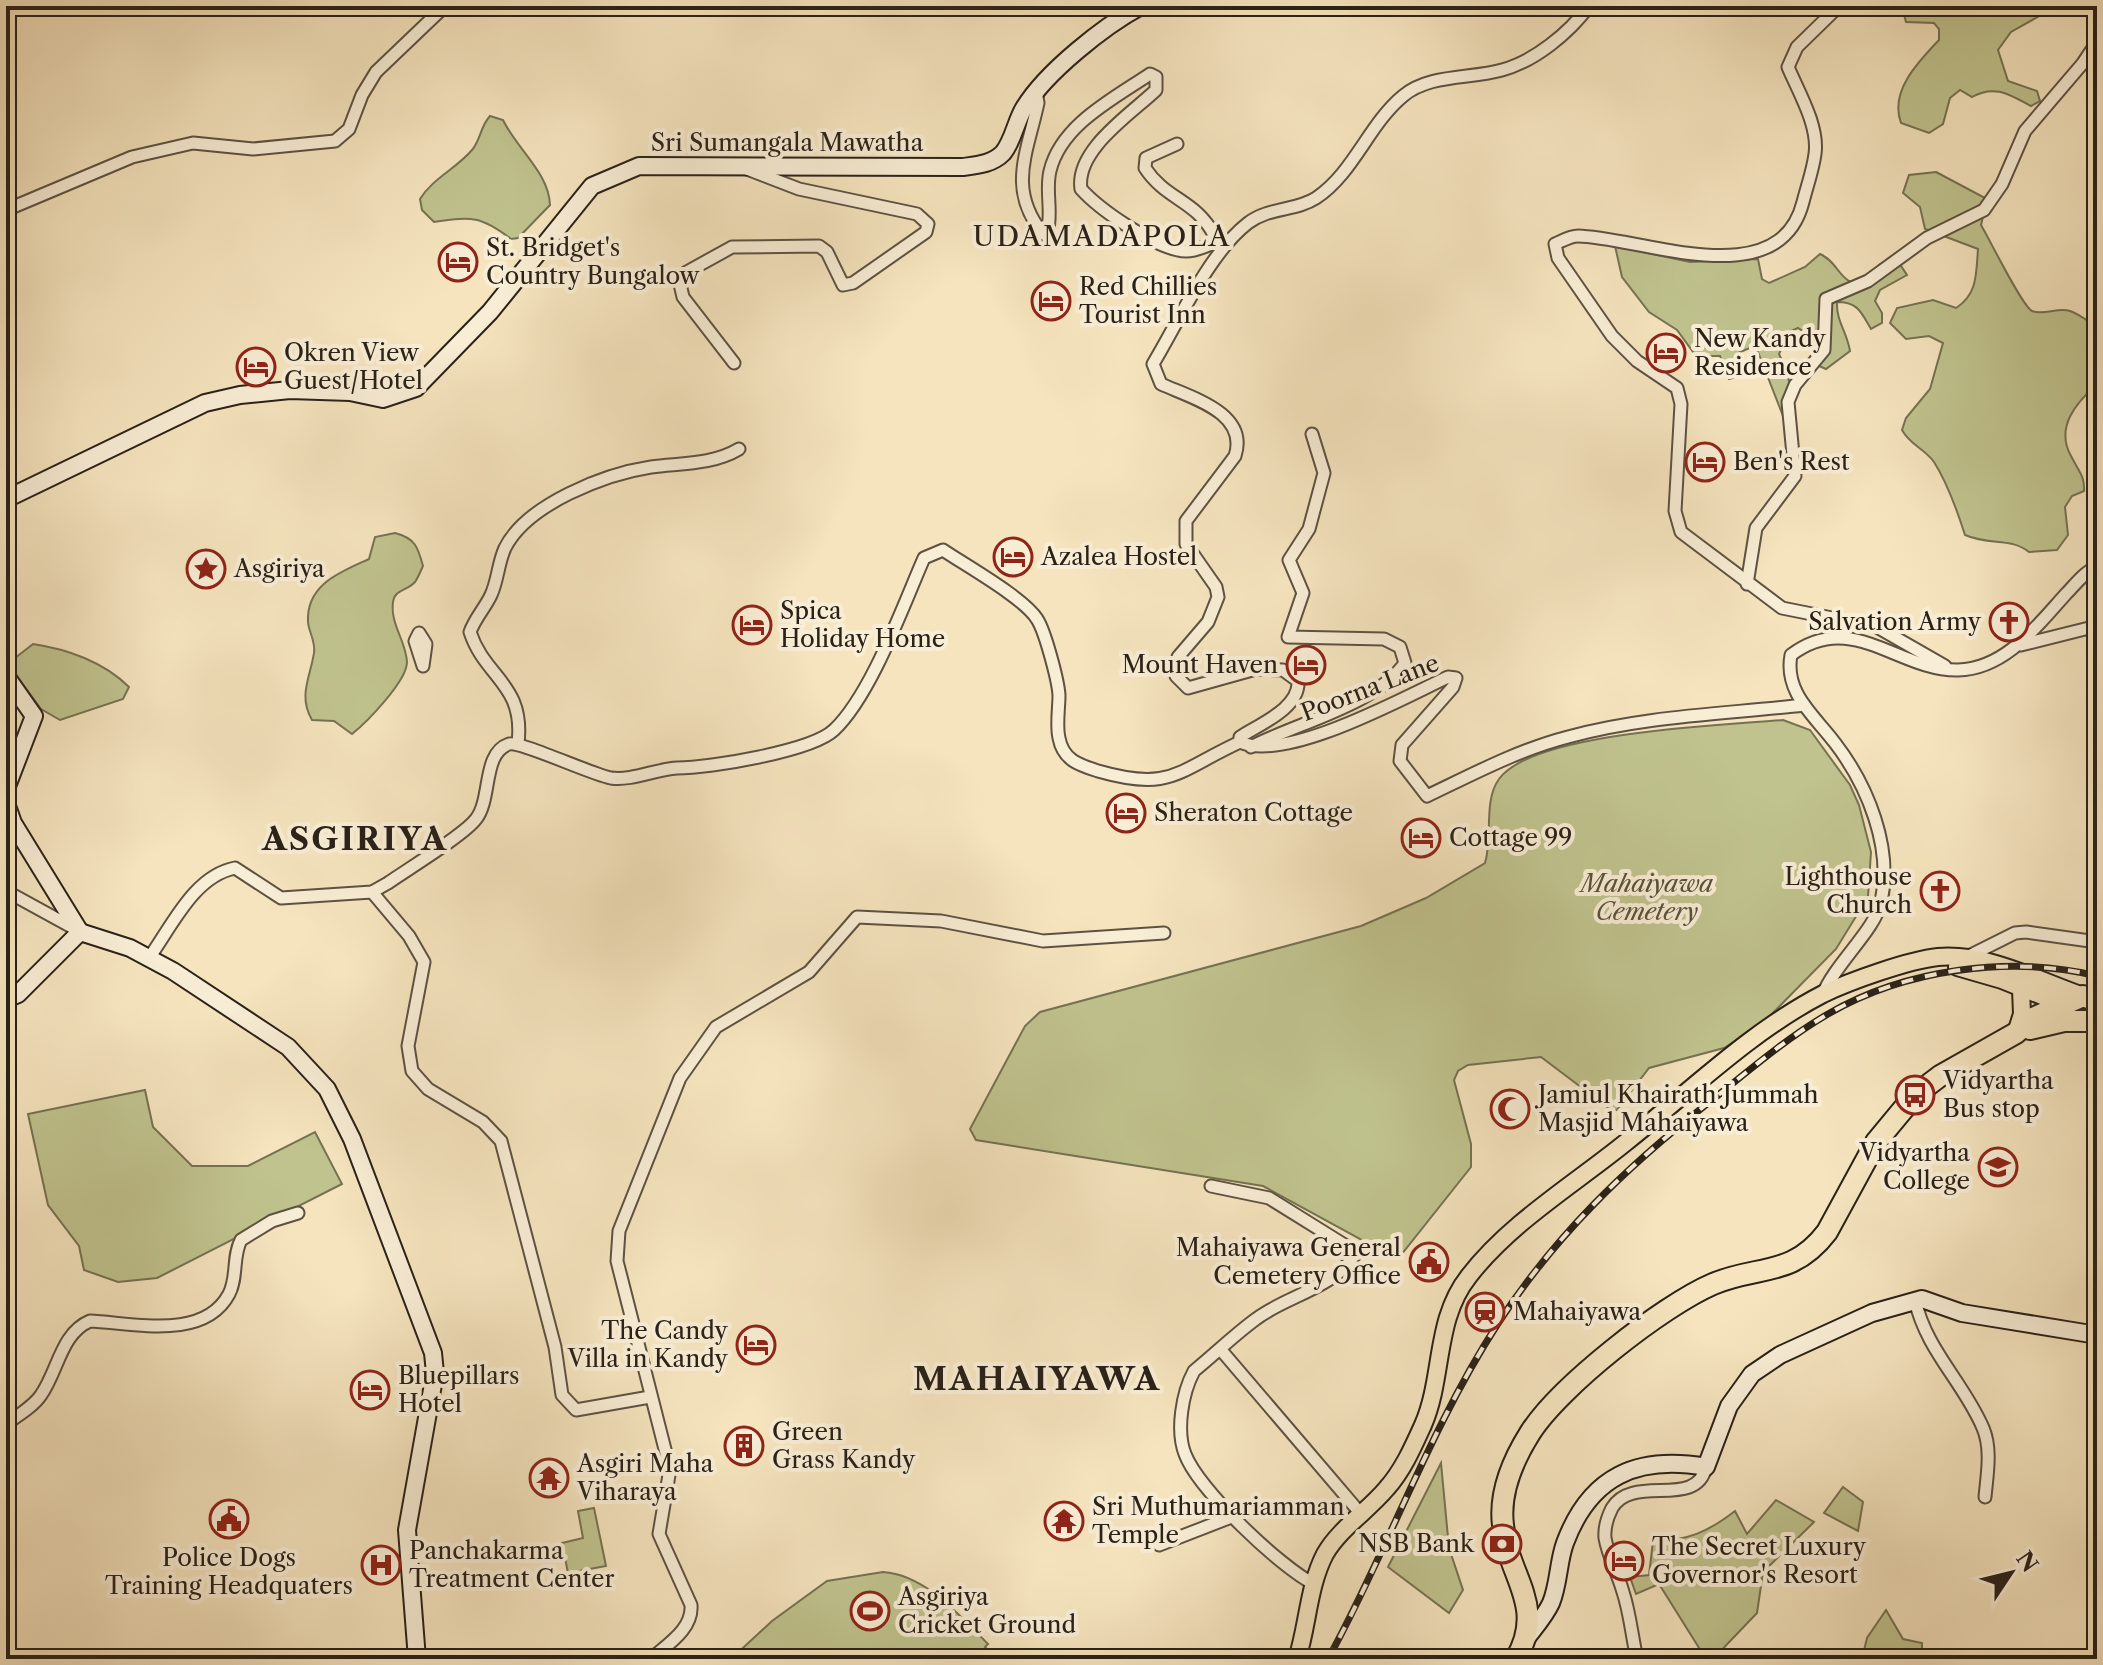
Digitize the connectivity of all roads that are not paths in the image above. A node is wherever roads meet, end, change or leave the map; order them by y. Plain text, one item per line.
1 (445, 6) edge
2 (1141, 6) edge
3 (1365, 6) edge
4 (1381, 6) edge
5 (1589, 6) edge
6 (1839, 6) edge
7 (2097, 42) edge
8 (1036, 91) junction
9 (1177, 144) dead end
10 (739, 166) junction
11 (6, 210) edge
12 (734, 363) dead end
13 (1312, 434) dead end
14 (739, 449) dead end
15 (6, 499) edge
16 (2097, 567) edge
17 (1747, 584) junction
18 (2097, 626) edge
19 (2020, 645) junction
20 (1945, 666) junction
21 (6, 676) edge
22 (1804, 705) junction
23 (518, 743) junction
24 (1245, 744) junction
25 (6, 789) edge
26 (6, 803) edge
27 (6, 891) edge
28 (372, 892) junction
29 (80, 932) junction
30 (1164, 933) dead end
31 (2097, 942) edge
32 (149, 958) junction
33 (1967, 958) junction
34 (1904, 967) junction
35 (2021, 989) junction
36 (1823, 994) junction
37 (2090, 998) edge
38 (6, 999) edge
39 (2062, 1004) junction
40 (2097, 1019) edge
41 (2016, 1033) junction
42 (1211, 1186) dead end
43 (298, 1213) dead end
44 (1915, 1300) junction
45 (2097, 1335) edge
46 (1221, 1350) junction
47 (650, 1397) junction
48 (6, 1424) edge
49 (1706, 1467) junction
50 (1985, 1497) dead end
51 (1361, 1514) junction
52 (1234, 1516) junction
53 (1159, 1545) dead end
54 (1314, 1584) junction
55 (1526, 1639) junction
56 (417, 1659) edge
57 (651, 1659) edge
58 (1297, 1659) edge
59 (1516, 1659) edge
60 (1637, 1659) edge

1 - 11 street
2 - 8 street, Sri Sumangala Mawatha
3 - 4 street
5 - 24 street
6 - 17 street
7 - 17 street
8 - 9 street
8 - 10 street, Sri Sumangala Mawatha
10 - 12 street
10 - 15 street, Sri Sumangala Mawatha
13 - 24 street
14 - 23 street
16 - 19 street
17 - 20 street
18 - 19 street
19 - 20 street
20 - 22 street
21 - 25 street
22 - 24 street, Poorna Lane
22 - 36 street
23 - 24 street
23 - 28 street
26 - 29 street
27 - 29 street
28 - 32 street
28 - 47 street
29 - 32 street
29 - 38 street
30 - 47 street
31 - 33 street
32 - 56 street
33 - 34 main road
33 - 37 main road
34 - 35 main road
34 - 36 main road
35 - 39 main road
35 - 41 main road
36 - 51 main road
37 - 39 highway
39 - 40 highway
39 - 41 highway
40 - 41 highway
41 - 55 highway
42 - 46 street
43 - 48 street
44 - 45 street
44 - 49 street
44 - 50 street
46 - 51 street
46 - 52 street
47 - 57 street
49 - 55 street
49 - 60 street
51 - 54 main road
52 - 53 street
52 - 54 street
54 - 58 main road
55 - 59 highway

